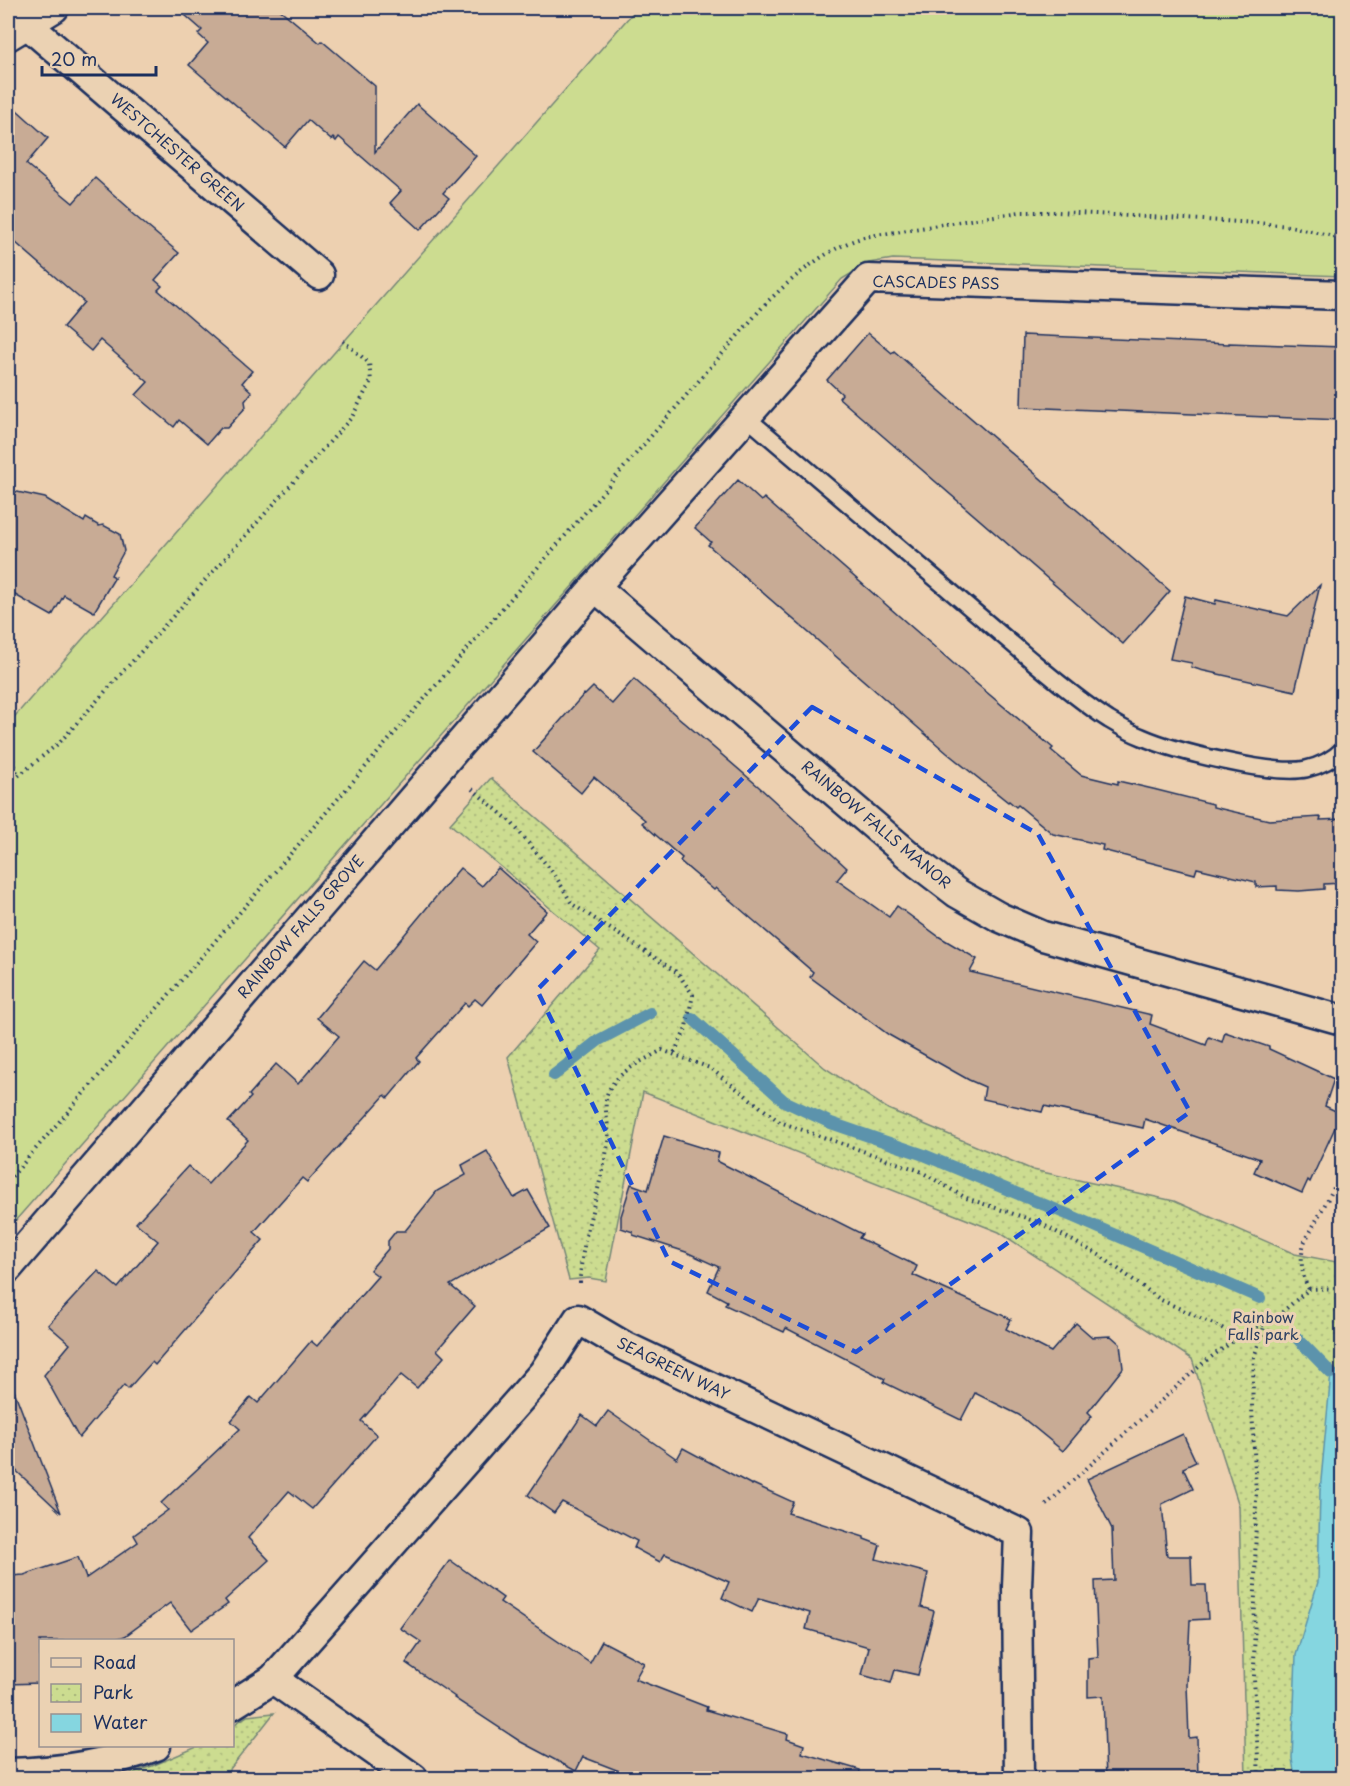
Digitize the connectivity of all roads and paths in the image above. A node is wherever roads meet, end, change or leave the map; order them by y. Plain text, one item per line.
1 (54, 8) edge
2 (14, 22) edge
3 (319, 275) dead end
4 (1342, 295) edge
5 (341, 339) dead end
6 (746, 417) junction
7 (595, 587) junction
8 (8, 742) edge
9 (1342, 750) edge
10 (472, 789) dead end
11 (1342, 1020) edge
12 (674, 1053) junction
13 (1342, 1173) edge
14 (8, 1268) edge
15 (580, 1283) dead end
16 (1342, 1288) edge
17 (1309, 1289) junction
18 (1264, 1326) junction
19 (1237, 1338) junction
20 (1046, 1505) dead end
21 (273, 1679) junction
22 (234, 1704) edge
23 (153, 1747) edge
24 (8, 1773) edge
25 (413, 1779) edge
26 (1019, 1779) edge
27 (1259, 1779) edge

1 - 2 street
2 - 3 street, WESTCHESTER GREEN
4 - 6 street, CASCADES PASS
5 - 8 path
6 - 7 street, CASCADES PASS
6 - 9 lane
7 - 11 street, RAINBOW FALLS MANOR
7 - 14 street, RAINBOW FALLS GROVE
10 - 12 path
12 - 15 path
12 - 19 path
13 - 17 path
16 - 17 path
17 - 18 path
18 - 19 path
18 - 27 path
19 - 20 path
21 - 22 street, SEAGREEN WAY
21 - 25 street
21 - 26 street, SEAGREEN WAY
23 - 24 street

